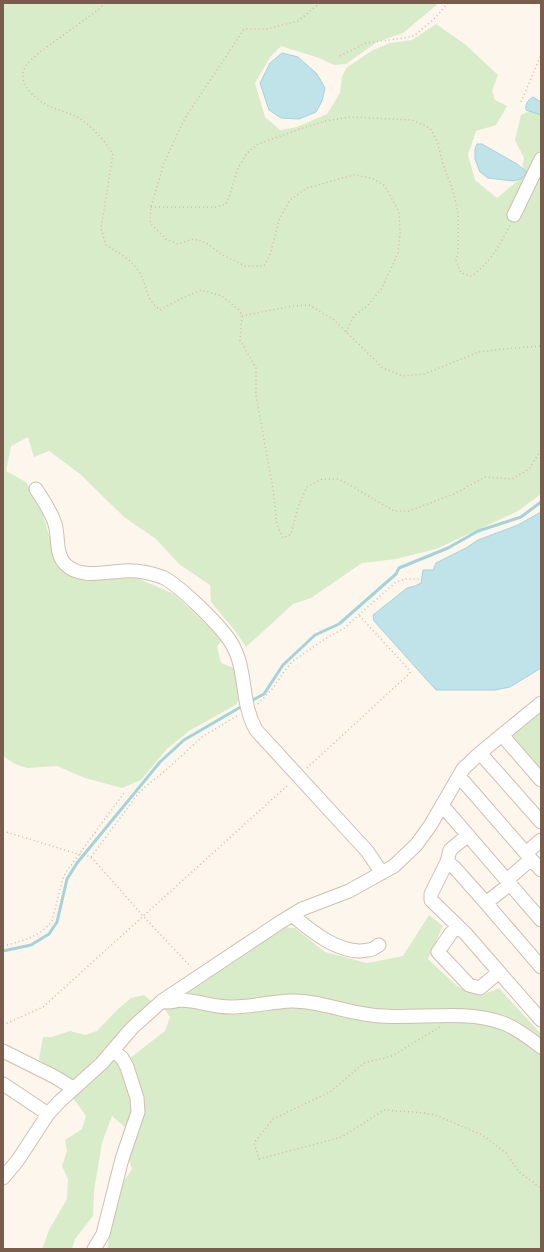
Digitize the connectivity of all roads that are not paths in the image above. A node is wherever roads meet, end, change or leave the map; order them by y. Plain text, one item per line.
1 (541, 159) edge
2 (514, 215) road end
3 (36, 489) dead end
4 (541, 702) edge
5 (502, 735) junction
6 (480, 753) junction
7 (458, 778) junction
8 (541, 780) edge
9 (441, 807) junction
10 (537, 809) edge
11 (541, 822) edge
12 (468, 835) junction
13 (541, 840) edge
14 (529, 856) junction
15 (447, 862) junction
16 (541, 870) edge
17 (382, 874) junction
18 (508, 882) junction
19 (486, 904) junction
20 (292, 915) junction
21 (541, 920) edge
22 (458, 926) junction
23 (379, 945) dead end
24 (541, 967) edge
25 (499, 972) junction
26 (162, 1001) junction
27 (541, 1020) edge
28 (541, 1047) edge
29 (3, 1051) edge
30 (114, 1051) junction
31 (3, 1084) edge
32 (73, 1088) junction
33 (48, 1114) junction
34 (3, 1178) edge
35 (94, 1249) edge

1 - 2 street
3 - 17 street
4 - 5 street
5 - 6 street
5 - 8 street
6 - 7 street
6 - 10 street
7 - 9 street
7 - 14 street
9 - 12 street
9 - 17 street
10 - 11 street
12 - 15 street
12 - 18 street
13 - 14 street
14 - 16 street
14 - 18 street
15 - 19 street
15 - 22 street
17 - 20 street
18 - 19 street
18 - 21 street
19 - 24 street
20 - 23 street
20 - 26 street
22 - 25 street
22 - 25 street
25 - 27 street
26 - 28 street
26 - 30 street
29 - 32 street
30 - 32 street
30 - 35 street
31 - 33 street
32 - 33 street
33 - 34 street

